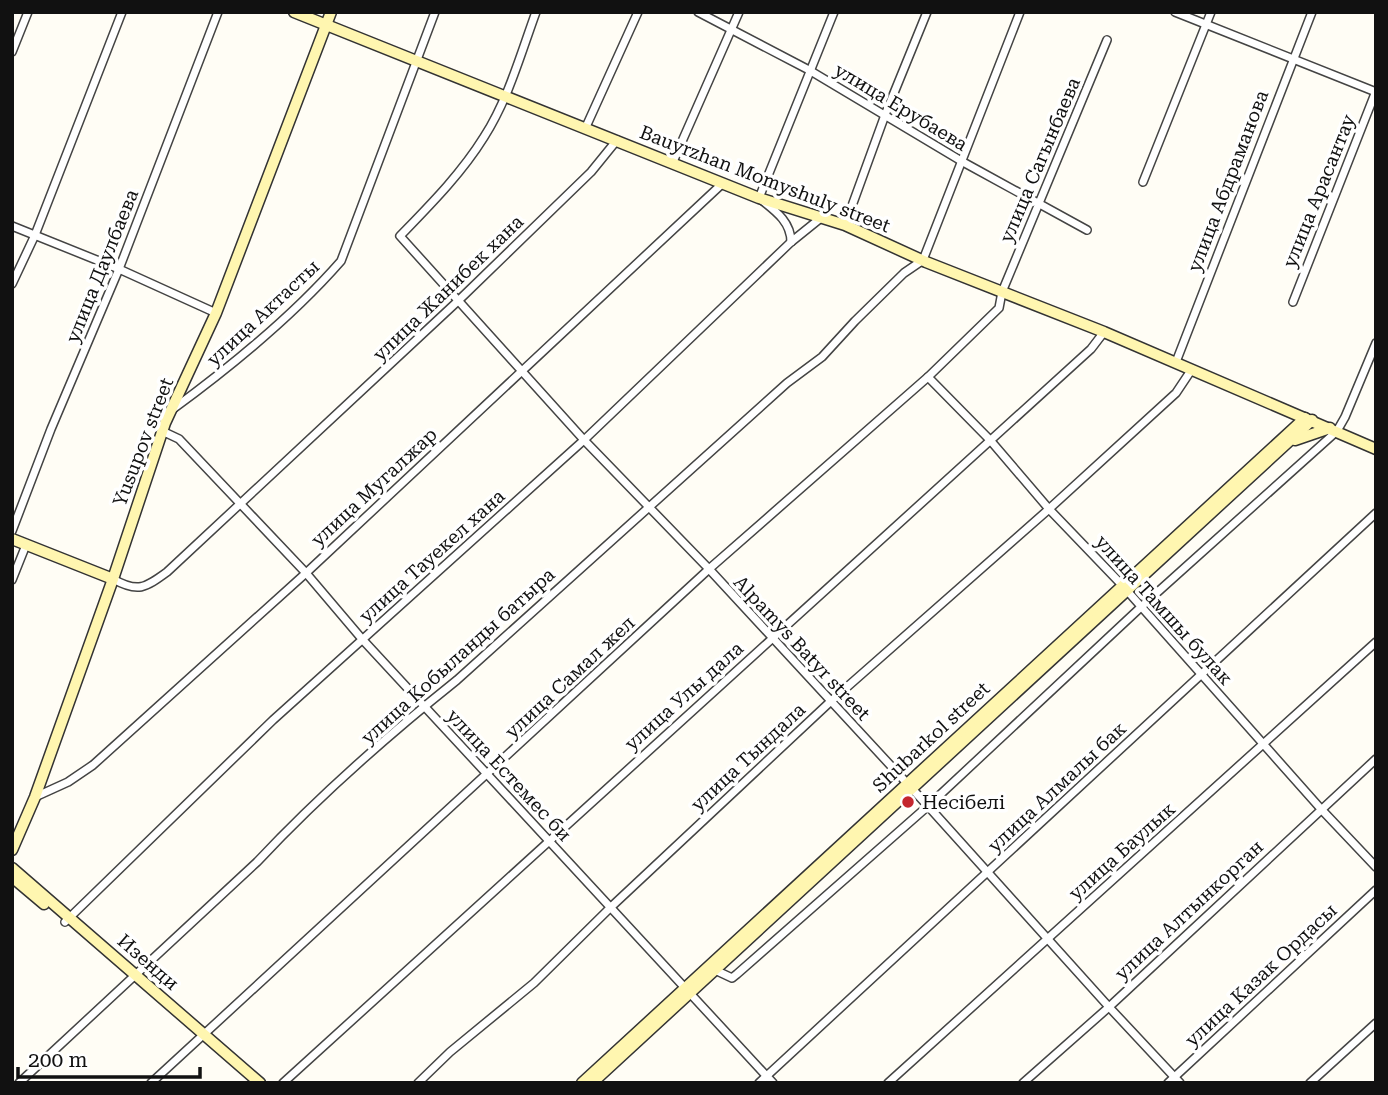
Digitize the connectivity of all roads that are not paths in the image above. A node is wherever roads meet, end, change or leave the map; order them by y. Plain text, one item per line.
1 (28, 12) edge
2 (122, 12) edge
3 (218, 12) edge
4 (294, 12) edge
5 (331, 12) edge
6 (435, 12) edge
7 (536, 12) edge
8 (638, 12) edge
9 (698, 12) edge
10 (739, 12) edge
11 (834, 12) edge
12 (927, 12) edge
13 (1020, 12) edge
14 (1175, 12) edge
15 (1211, 12) edge
16 (1312, 12) edge
17 (1206, 24) junction
18 (326, 25) junction
19 (731, 30) junction
20 (1107, 40) dead end
21 (12, 52) edge
22 (1293, 59) junction
23 (416, 62) junction
24 (809, 70) junction
25 (1376, 92) edge
26 (505, 95) junction
27 (885, 115) junction
28 (584, 129) junction
29 (617, 140) junction
30 (963, 162) junction
31 (672, 164) junction
32 (1143, 182) dead end
33 (723, 183) junction
34 (759, 198) junction
35 (1039, 203) junction
36 (822, 217) junction
37 (845, 225) junction
38 (12, 226) edge
39 (1087, 230) dead end
40 (35, 235) junction
41 (791, 242) junction
42 (923, 260) junction
43 (119, 269) junction
44 (12, 284) edge
45 (1002, 292) junction
46 (459, 300) junction
47 (1293, 302) dead end
48 (216, 313) junction
49 (1104, 332) junction
50 (1376, 343) edge
51 (1176, 362) junction
52 (1192, 369) junction
53 (521, 371) junction
54 (928, 377) junction
55 (1285, 410) junction
56 (170, 412) junction
57 (1308, 419) junction
58 (1333, 429) junction
59 (162, 431) junction
60 (584, 440) junction
61 (990, 440) junction
62 (1283, 442) junction
63 (1376, 449) edge
64 (240, 502) junction
65 (649, 506) junction
66 (1049, 509) junction
67 (1376, 513) edge
68 (12, 531) edge
69 (12, 539) edge
70 (26, 545) junction
71 (709, 569) junction
72 (306, 573) junction
73 (113, 579) junction
74 (12, 580) edge
75 (1125, 588) junction
76 (1141, 607) junction
77 (771, 638) junction
78 (362, 639) junction
79 (1376, 642) edge
80 (1202, 674) junction
81 (830, 702) junction
82 (424, 706) junction
83 (1264, 745) junction
84 (1376, 759) edge
85 (488, 775) junction
86 (909, 786) junction
87 (35, 797) junction
88 (928, 806) junction
89 (1321, 808) junction
90 (548, 840) junction
91 (13, 845) edge
92 (1376, 866) edge
93 (12, 868) edge
94 (987, 873) junction
95 (12, 877) edge
96 (18, 887) edge
97 (1376, 890) edge
98 (611, 907) junction
99 (67, 920) junction
100 (1046, 939) junction
101 (715, 970) junction
102 (133, 976) junction
103 (689, 989) junction
104 (1109, 1007) junction
105 (1376, 1023) edge
106 (202, 1035) junction
107 (767, 1075) junction
108 (1174, 1081) edge
109 (19, 1083) edge
110 (151, 1083) edge
111 (250, 1083) edge
112 (260, 1083) edge
113 (284, 1083) edge
114 (418, 1083) edge
115 (582, 1083) edge
116 (592, 1083) edge
117 (759, 1083) edge
118 (774, 1083) edge
119 (888, 1083) edge
120 (1023, 1083) edge
121 (1310, 1083) edge

1 - 21 street
2 - 40 street
3 - 43 street, улица Даулбаева
4 - 18 street, Bauyrzhan Momyshuly street
5 - 18 street, Yusupov street
6 - 23 street, улица Актасты
7 - 26 street
8 - 28 street
9 - 19 street, улица Ерубаева
10 - 19 street
11 - 24 street
12 - 27 street
13 - 30 street
14 - 17 street
15 - 17 street
16 - 22 street, улица Абдраманова
17 - 22 street
17 - 32 street
18 - 23 street, Bauyrzhan Momyshuly street
18 - 48 street, Yusupov street
19 - 24 street, улица Ерубаева
19 - 31 street
20 - 35 street, улица Сагынбаева
22 - 25 street
22 - 51 street, улица Абдраманова
23 - 26 street, Bauyrzhan Momyshuly street
23 - 56 street, улица Актасты
24 - 27 street, улица Ерубаева
24 - 34 street
25 - 47 street, улица Арасантау
26 - 28 street, Bauyrzhan Momyshuly street
26 - 46 street, Alpamys Batyr street
27 - 30 street, улица Ерубаева
27 - 37 street
28 - 29 street, Bauyrzhan Momyshuly street
29 - 31 street, Bauyrzhan Momyshuly street
29 - 46 street, улица Жанибек хана
30 - 35 street, улица Ерубаева
30 - 42 street
31 - 33 street, Bauyrzhan Momyshuly street
33 - 34 street, Bauyrzhan Momyshuly street
33 - 53 street, улица Мугалжар
34 - 36 street, Bauyrzhan Momyshuly street
34 - 41 street
35 - 39 street, улица Ерубаева
35 - 45 street, улица Сагынбаева
36 - 37 street, Bauyrzhan Momyshuly street
36 - 41 street, улица Тауекел хана
37 - 42 street, Bauyrzhan Momyshuly street
38 - 40 street
40 - 43 street
40 - 44 street
41 - 60 street, улица Тауекел хана
42 - 45 street, Bauyrzhan Momyshuly street
42 - 65 street, улица Кобыланды батыра
43 - 48 street
43 - 68 street, улица Даулбаева
45 - 49 street, Bauyrzhan Momyshuly street
45 - 54 street, улица Самал жел
46 - 53 street, Alpamys Batyr street
46 - 64 street, улица Жанибек хана
48 - 56 street, Yusupov street
49 - 51 street, Bauyrzhan Momyshuly street
49 - 61 street, улица Улы дала
50 - 58 street
51 - 52 street, Bauyrzhan Momyshuly street
52 - 55 street, Bauyrzhan Momyshuly street
52 - 66 street, улица Тындала
53 - 60 street, Alpamys Batyr street
53 - 72 street, улица Мугалжар
54 - 61 street, улица Тамшы булак
54 - 71 street, улица Самал жел
55 - 57 street, Bauyrzhan Momyshuly street
55 - 62 street
56 - 59 street, Yusupov street
57 - 58 street, Bauyrzhan Momyshuly street
57 - 62 street, Shubarkol street
58 - 62 street
58 - 63 street, Bauyrzhan Momyshuly street
58 - 76 street
59 - 64 street, улица Естемес би
59 - 73 street, Yusupov street
60 - 65 street, Alpamys Batyr street
60 - 78 street, улица Тауекел хана
61 - 66 street, улица Тамшы булак
61 - 77 street, улица Улы дала
62 - 75 street, Shubarkol street
64 - 72 street, улица Естемес би
64 - 73 street, улица Жанибек хана
65 - 71 street, Alpamys Batyr street
65 - 82 street, улица Кобыланды батыра
66 - 75 street, улица Тамшы булак
66 - 81 street, улица Тындала
67 - 80 street, улица Алмалы бак
69 - 70 street
70 - 73 street
70 - 74 street
71 - 77 street, Alpamys Batyr street
71 - 85 street, улица Самал жел
72 - 78 street, улица Естемес би
72 - 87 street, улица Мугалжар
73 - 87 street, Yusupov street
75 - 76 street, улица Тамшы булак
75 - 86 street, Shubarkol street
76 - 80 street, улица Тамшы булак
76 - 88 street
77 - 81 street, Alpamys Batyr street
77 - 90 street, улица Улы дала
78 - 82 street, улица Естемес би
78 - 99 street, улица Тауекел хана
79 - 83 street, улица Баулык
80 - 83 street, улица Тамшы булак
80 - 94 street, улица Алмалы бак
81 - 86 street, Alpamys Batyr street
81 - 98 street, улица Тындала
82 - 85 street, улица Естемес би
82 - 102 street, улица Кобыланды батыра
83 - 89 street, улица Тамшы булак
83 - 100 street, улица Баулык
84 - 89 street, улица Алтынкорган
85 - 90 street, улица Естемес би
85 - 106 street, улица Самал жел
86 - 88 street, Alpamys Batyr street
86 - 101 street, Shubarkol street
86 - 103 street, Shubarkol street
87 - 91 street, Yusupov street
88 - 94 street, Alpamys Batyr street
88 - 101 street
89 - 92 street, улица Тамшы булак
89 - 104 street, улица Алтынкорган
90 - 98 street, улица Естемес би
90 - 113 street, улица Улы дала
93 - 99 street, Изенди
94 - 100 street, Alpamys Batyr street
94 - 107 street, улица Алмалы бак
95 - 96 street, Изенди
96 - 99 street, Изенди
97 - 108 street, улица Казак Ордасы
98 - 103 street, улица Естемес би
98 - 114 street, улица Тындала
99 - 102 street, Изенди
100 - 104 street, Alpamys Batyr street
100 - 119 street, улица Баулык
101 - 103 street, Shubarkol street
102 - 106 street, Изенди
102 - 109 street, улица Кобыланды батыра
103 - 107 street, улица Естемес би
103 - 115 street, Shubarkol street
103 - 116 street, Shubarkol street
104 - 108 street, Alpamys Batyr street
104 - 120 street, улица Алтынкорган
105 - 121 street
106 - 110 street, улица Самал жел
106 - 111 street, Изенди
106 - 112 street, Изенди
107 - 117 street, улица Алмалы бак
107 - 118 street, улица Естемес би

